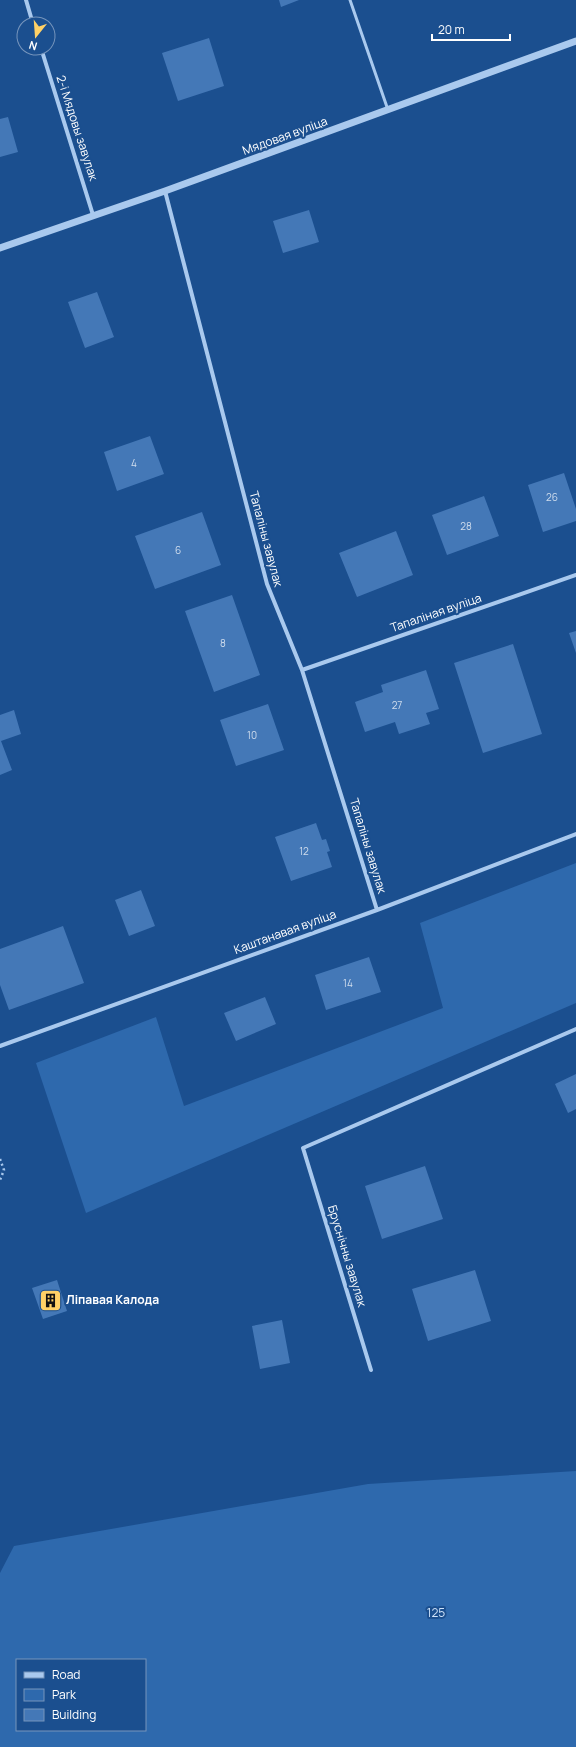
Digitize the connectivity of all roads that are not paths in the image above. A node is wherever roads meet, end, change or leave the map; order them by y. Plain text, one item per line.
1 (26, 0) edge
2 (350, 0) edge
3 (31, 16) edge
4 (576, 41) edge
5 (43, 56) edge
6 (388, 110) junction
7 (165, 191) junction
8 (93, 215) junction
9 (0, 248) edge
10 (576, 575) edge
11 (302, 670) junction
12 (576, 834) edge
13 (377, 910) junction
14 (576, 1029) edge
15 (0, 1046) edge
16 (371, 1370) dead end

1 - 3 street
2 - 6 lane
4 - 6 street, Мядовая вуліца
5 - 8 street, 2-і Мядовы завулак
6 - 7 street, Мядовая вуліца
7 - 8 street, Мядовая вуліца
7 - 11 street, Тапаліны завулак
8 - 9 street, Мядовая вуліца
10 - 11 street, Тапаліная вуліца
11 - 13 street, Тапаліны завулак
12 - 13 street, Каштанавая вуліца
13 - 15 street, Каштанавая вуліца
14 - 16 street, Бруснічны завулак

